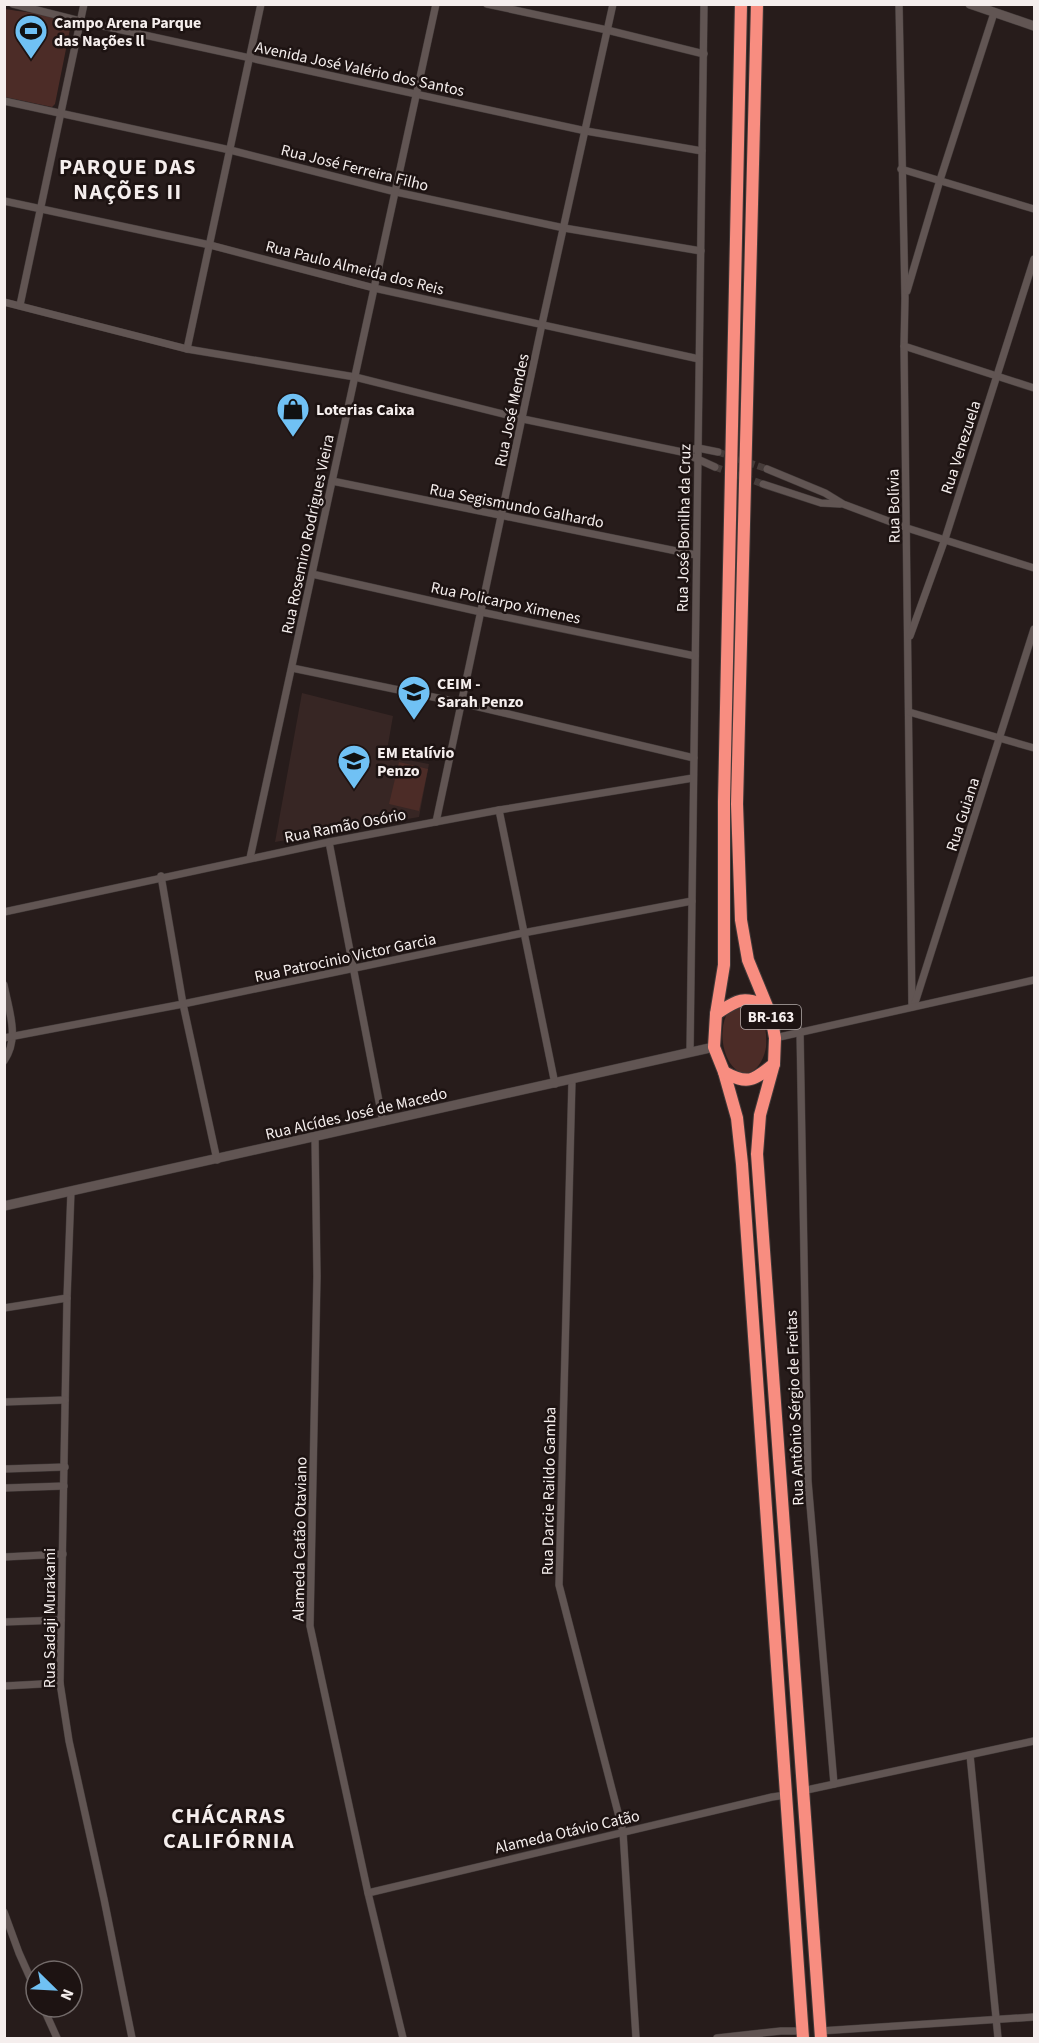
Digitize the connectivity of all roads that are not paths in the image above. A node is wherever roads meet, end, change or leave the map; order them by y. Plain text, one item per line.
1 (14, 4) edge
2 (84, 4) edge
3 (261, 4) edge
4 (436, 4) edge
5 (488, 4) edge
6 (613, 4) edge
7 (704, 4) edge
8 (741, 4) edge
9 (757, 4) edge
10 (899, 4) edge
11 (970, 4) edge
12 (994, 13) junction
13 (80, 21) junction
14 (1035, 26) edge
15 (607, 30) junction
16 (704, 54) junction
17 (250, 58) junction
18 (417, 94) junction
19 (4, 101) edge
20 (61, 113) junction
21 (586, 131) junction
22 (230, 150) junction
23 (702, 151) junction
24 (901, 169) junction
25 (940, 180) junction
26 (396, 192) junction
27 (4, 201) edge
28 (40, 209) junction
29 (1035, 209) edge
30 (564, 228) junction
31 (210, 245) junction
32 (701, 251) junction
33 (1035, 260) edge
34 (374, 288) junction
35 (905, 297) junction
36 (4, 302) edge
37 (20, 305) junction
38 (542, 324) junction
39 (904, 346) junction
40 (187, 349) junction
41 (699, 359) junction
42 (997, 376) junction
43 (355, 377) junction
44 (1035, 388) edge
45 (523, 419) junction
46 (698, 448) junction
47 (682, 452) junction
48 (718, 452) tunnel mouth
49 (698, 460) junction
50 (714, 467) tunnel mouth
51 (767, 469) tunnel mouth
52 (332, 481) junction
53 (763, 484) tunnel mouth
54 (843, 504) junction
55 (502, 516) junction
56 (907, 528) junction
57 (945, 539) junction
58 (696, 555) junction
59 (1035, 568) edge
60 (312, 574) junction
61 (481, 612) junction
62 (1035, 629) edge
63 (908, 642) junction
64 (695, 656) junction
65 (292, 668) junction
66 (462, 703) junction
67 (909, 711) junction
68 (1000, 738) junction
69 (1035, 748) edge
70 (694, 758) junction
71 (693, 778) junction
72 (499, 810) junction
73 (436, 822) junction
74 (329, 842) junction
75 (250, 858) junction
76 (161, 876) junction
77 (692, 901) junction
78 (4, 912) edge
79 (523, 933) junction
80 (354, 969) junction
81 (1035, 980) edge
82 (4, 985) edge
83 (183, 1004) junction
84 (766, 1006) junction
85 (913, 1006) junction
86 (716, 1014) junction
87 (800, 1031) junction
88 (14, 1036) junction
89 (4, 1038) edge
90 (775, 1038) junction
91 (714, 1047) junction
92 (690, 1052) junction
93 (4, 1061) edge
94 (774, 1064) junction
95 (724, 1072) junction
96 (572, 1080) junction
97 (555, 1084) junction
98 (383, 1122) junction
99 (315, 1137) junction
100 (217, 1160) junction
101 (71, 1191) junction
102 (4, 1206) edge
103 (67, 1298) junction
104 (4, 1308) edge
105 (65, 1400) junction
106 (4, 1402) edge
107 (64, 1467) junction
108 (4, 1469) edge
109 (64, 1485) junction
110 (4, 1488) edge
111 (63, 1554) junction
112 (4, 1557) edge
113 (61, 1620) junction
114 (4, 1622) edge
115 (60, 1683) junction
116 (4, 1686) edge
117 (1035, 1742) edge
118 (970, 1755) junction
119 (834, 1784) junction
120 (802, 1791) junction
121 (786, 1795) junction
122 (623, 1832) junction
123 (368, 1893) junction
124 (4, 1912) edge
125 (24, 1964) edge
126 (1035, 2017) edge
127 (996, 2018) junction
128 (48, 2019) edge
129 (803, 2035) edge
130 (820, 2035) edge
131 (57, 2038) edge
132 (132, 2038) edge
133 (403, 2038) edge
134 (636, 2038) edge
135 (717, 2038) edge
136 (998, 2038) edge

1 - 13 street, Avenida José Valério dos Santos
2 - 13 street
3 - 17 street
4 - 18 street, Rua Rosemiro Rodrigues Vieira
5 - 15 street
6 - 15 street, Rua José Mendes
7 - 16 street, Rua José Bonilha da Cruz
8 - 86 highway, BR-163
9 - 84 highway, BR-163
10 - 24 street, Rua Bolívia
11 - 12 street
12 - 14 street
12 - 25 street
13 - 17 street, Avenida José Valério dos Santos
13 - 20 street
15 - 16 street
15 - 21 street, Rua José Mendes
16 - 23 street, Rua José Bonilha da Cruz
17 - 18 street, Avenida José Valério dos Santos
17 - 22 street
18 - 21 street, Avenida José Valério dos Santos
18 - 26 street, Rua Rosemiro Rodrigues Vieira
19 - 20 street, Rua José Ferreira Filho
20 - 22 street, Rua José Ferreira Filho
20 - 28 street
21 - 23 street, Avenida José Valério dos Santos
21 - 30 street, Rua José Mendes
22 - 26 street, Rua José Ferreira Filho
22 - 31 street
23 - 32 street, Rua José Bonilha da Cruz
24 - 25 street
24 - 35 street, Rua Bolívia
25 - 29 street
25 - 35 street
26 - 30 street, Rua José Ferreira Filho
26 - 34 street, Rua Rosemiro Rodrigues Vieira
27 - 28 street, Rua Paulo Almeida dos Reis
28 - 31 street, Rua Paulo Almeida dos Reis
28 - 37 street
30 - 32 street, Rua José Ferreira Filho
30 - 38 street, Rua José Mendes
31 - 34 street, Rua Paulo Almeida dos Reis
31 - 40 street
32 - 41 street, Rua José Bonilha da Cruz
33 - 42 street, Rua Venezuela
34 - 38 street, Rua Paulo Almeida dos Reis
34 - 43 street, Rua Rosemiro Rodrigues Vieira
35 - 39 street, Rua Bolívia
36 - 37 street
37 - 40 street
38 - 41 street, Rua Paulo Almeida dos Reis
38 - 45 street, Rua José Mendes
39 - 42 street
39 - 56 street, Rua Bolívia
40 - 43 street
41 - 46 street, Rua José Bonilha da Cruz
42 - 44 street
42 - 57 street, Rua Venezuela
43 - 45 street
43 - 52 street, Rua Rosemiro Rodrigues Vieira
45 - 47 street
45 - 55 street, Rua José Mendes
46 - 47 street
46 - 48 street
46 - 49 street, Rua José Bonilha da Cruz
47 - 49 street
49 - 50 street
49 - 58 street, Rua José Bonilha da Cruz
51 - 54 street
52 - 55 street, Rua Segismundo Galhardo
52 - 60 street, Rua Rosemiro Rodrigues Vieira
53 - 54 street
54 - 56 street
55 - 58 street, Rua Segismundo Galhardo
55 - 61 street, Rua José Mendes
56 - 57 street
56 - 63 street, Rua Bolívia
57 - 59 street
57 - 63 street, Rua Venezuela
58 - 64 street, Rua José Bonilha da Cruz
60 - 61 street, Rua Policarpo Ximenes
60 - 65 street, Rua Rosemiro Rodrigues Vieira
61 - 64 street, Rua Policarpo Ximenes
61 - 66 street, Rua José Mendes
62 - 68 street, Rua Guiana
63 - 67 street, Rua Bolívia
64 - 70 street, Rua José Bonilha da Cruz
65 - 66 street
65 - 75 street, Rua Rosemiro Rodrigues Vieira
66 - 70 street
66 - 73 street, Rua José Mendes
67 - 68 street
67 - 85 street, Rua Bolívia
68 - 69 street
68 - 85 street, Rua Guiana
70 - 71 street, Rua José Bonilha da Cruz
71 - 72 street, Rua Ramão Osório
71 - 77 street, Rua José Bonilha da Cruz
72 - 73 street, Rua Ramão Osório
72 - 79 street
73 - 74 street, Rua Ramão Osório
74 - 75 street, Rua Ramão Osório
74 - 80 street
75 - 76 street, Rua Ramão Osório
76 - 78 street, Rua Ramão Osório
76 - 83 street
77 - 79 street, Rua Patrocinio Victor Garcia
77 - 92 street, Rua José Bonilha da Cruz
79 - 80 street, Rua Patrocinio Victor Garcia
79 - 97 street
80 - 83 street, Rua Patrocinio Victor Garcia
80 - 98 street
81 - 85 street
82 - 88 street
83 - 88 street, Rua Patrocinio Victor Garcia
83 - 100 street
84 - 86 highway
84 - 90 highway, BR-163
85 - 87 street
86 - 91 highway, BR-163
87 - 90 street
87 - 119 street, Rua Antônio Sérgio de Freitas
88 - 89 street, Rua Patrocinio Victor Garcia
88 - 93 street
90 - 94 highway, BR-163
91 - 92 street, Rua Alcídes José de Macedo
91 - 95 highway, BR-163
92 - 96 street, Rua Alcídes José de Macedo
94 - 95 highway
94 - 120 highway, BR-163
95 - 121 highway, BR-163
96 - 97 street, Rua Alcídes José de Macedo
96 - 122 street, Rua Darcie Raildo Gamba
97 - 98 street, Rua Alcídes José de Macedo
98 - 99 street, Rua Alcídes José de Macedo
99 - 100 street, Rua Alcídes José de Macedo
99 - 123 street, Alameda Catão Otaviano
100 - 101 street, Rua Alcídes José de Macedo
101 - 102 street, Rua Alcídes José de Macedo
101 - 103 street, Rua Sadaji Murakami
103 - 104 street
103 - 105 street, Rua Sadaji Murakami
105 - 106 street
105 - 107 street, Rua Sadaji Murakami
107 - 108 street
107 - 109 street, Rua Sadaji Murakami
109 - 110 street
109 - 111 street, Rua Sadaji Murakami
111 - 112 street
111 - 113 street, Rua Sadaji Murakami
113 - 114 street
113 - 115 street, Rua Sadaji Murakami
115 - 116 street
115 - 132 street, Rua Sadaji Murakami
117 - 118 street
118 - 119 street
118 - 127 street
119 - 120 street
120 - 130 highway, BR-163
121 - 122 street, Alameda Otávio Catão
121 - 129 highway, BR-163
122 - 123 street, Alameda Otávio Catão
122 - 134 street, Rua Darcie Raildo Gamba
123 - 133 street, Alameda Catão Otaviano
124 - 125 street
126 - 127 street
127 - 130 street
127 - 136 street
128 - 131 street
129 - 135 street

